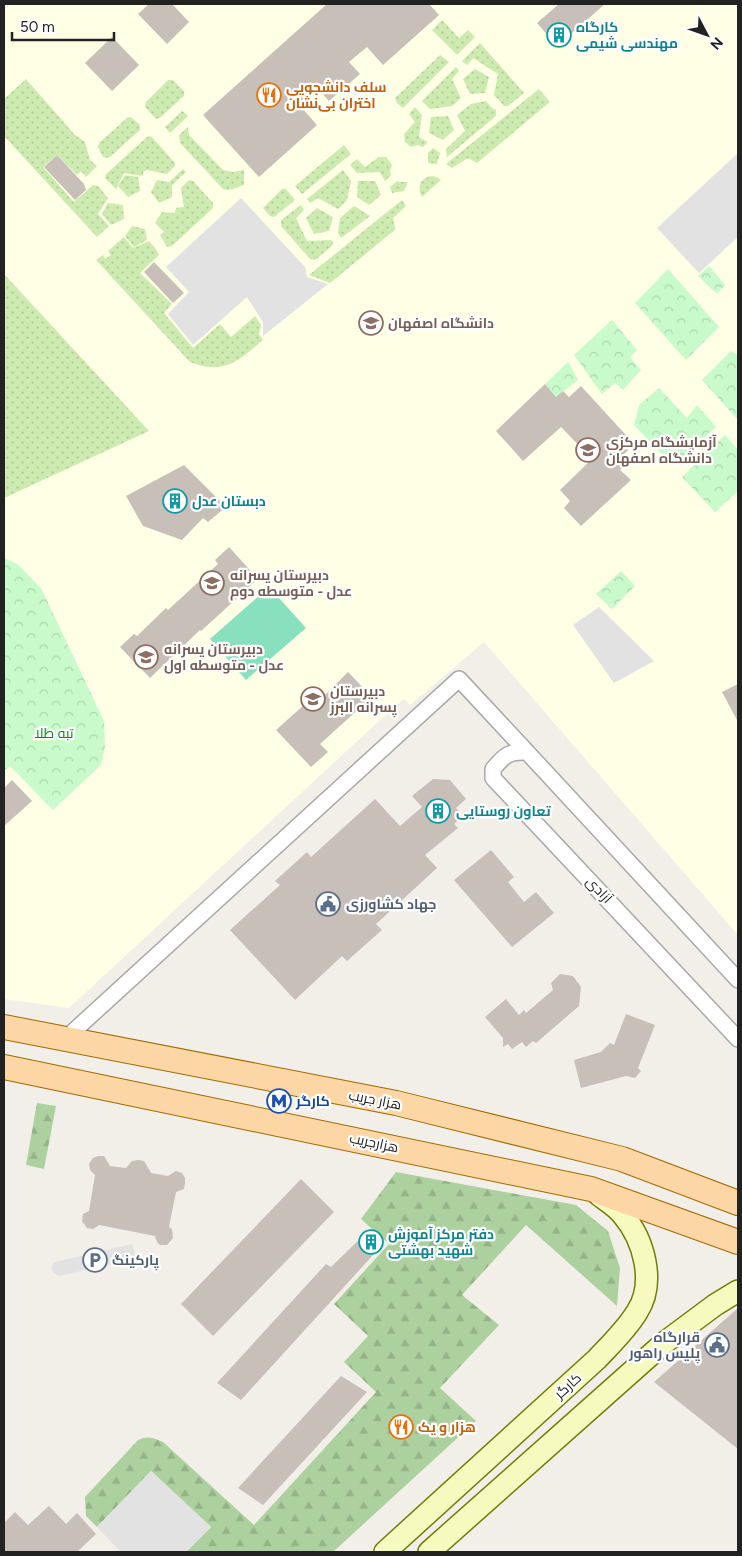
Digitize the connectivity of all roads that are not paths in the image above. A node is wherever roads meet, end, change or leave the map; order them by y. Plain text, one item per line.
1 (527, 752) junction
2 (738, 980) edge
3 (4, 1027) edge
4 (64, 1040) junction
5 (738, 1040) edge
6 (4, 1067) edge
7 (591, 1188) junction
8 (738, 1203) edge
9 (738, 1242) edge
10 (738, 1291) edge
11 (519, 1430) junction
12 (539, 1454) junction
13 (385, 1552) edge
14 (429, 1552) edge

1 - 2 street
1 - 4 street
1 - 5 street, آزادی
3 - 4 main road, هزار جریب
4 - 8 main road, هزار جریب
6 - 7 main road, هزارجریب
7 - 9 main road, هزارجریب
7 - 11 main road, کارگر
10 - 12 main road
11 - 12 main road
11 - 13 main road, کارگر
12 - 14 main road

